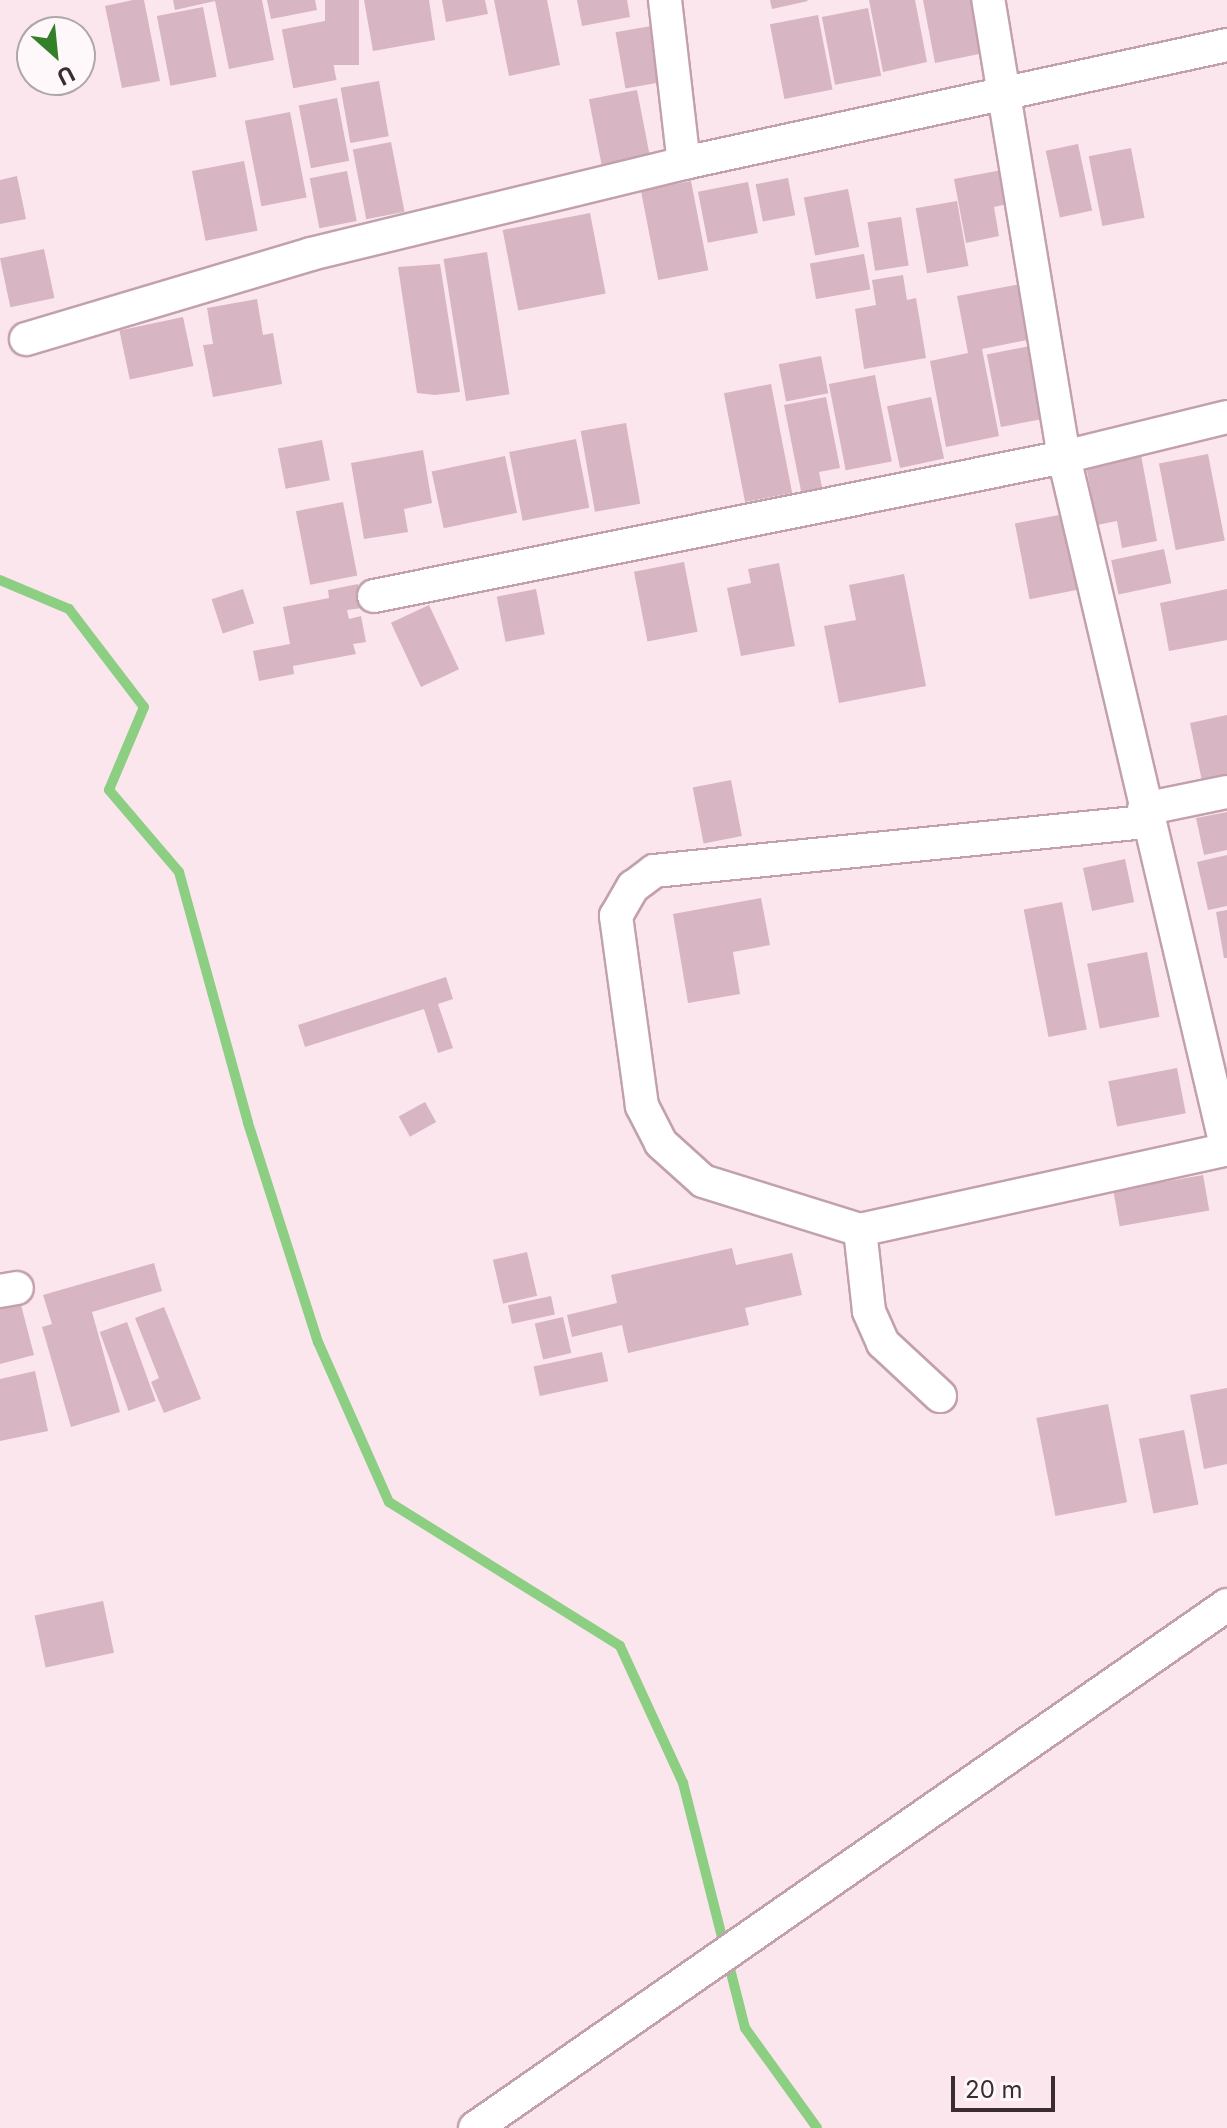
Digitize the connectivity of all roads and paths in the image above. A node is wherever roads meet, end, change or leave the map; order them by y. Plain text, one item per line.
1 (665, 0) edge
2 (988, 0) edge
3 (1227, 45) edge
4 (1008, 94) junction
5 (684, 163) junction
6 (26, 339) dead end
7 (1227, 417) edge
8 (1064, 457) junction
9 (374, 596) dead end
10 (1227, 792) edge
11 (1145, 815) junction
12 (1227, 1150) edge
13 (860, 1230) junction
14 (940, 1396) dead end
15 (1227, 1605) edge
16 (475, 2128) edge

1 - 5 street
2 - 4 street
3 - 4 street
4 - 5 street
4 - 8 street
5 - 6 street
7 - 8 street
8 - 9 street
8 - 11 street
10 - 11 street
11 - 12 street
11 - 13 street
12 - 13 street
13 - 14 street
15 - 16 street

